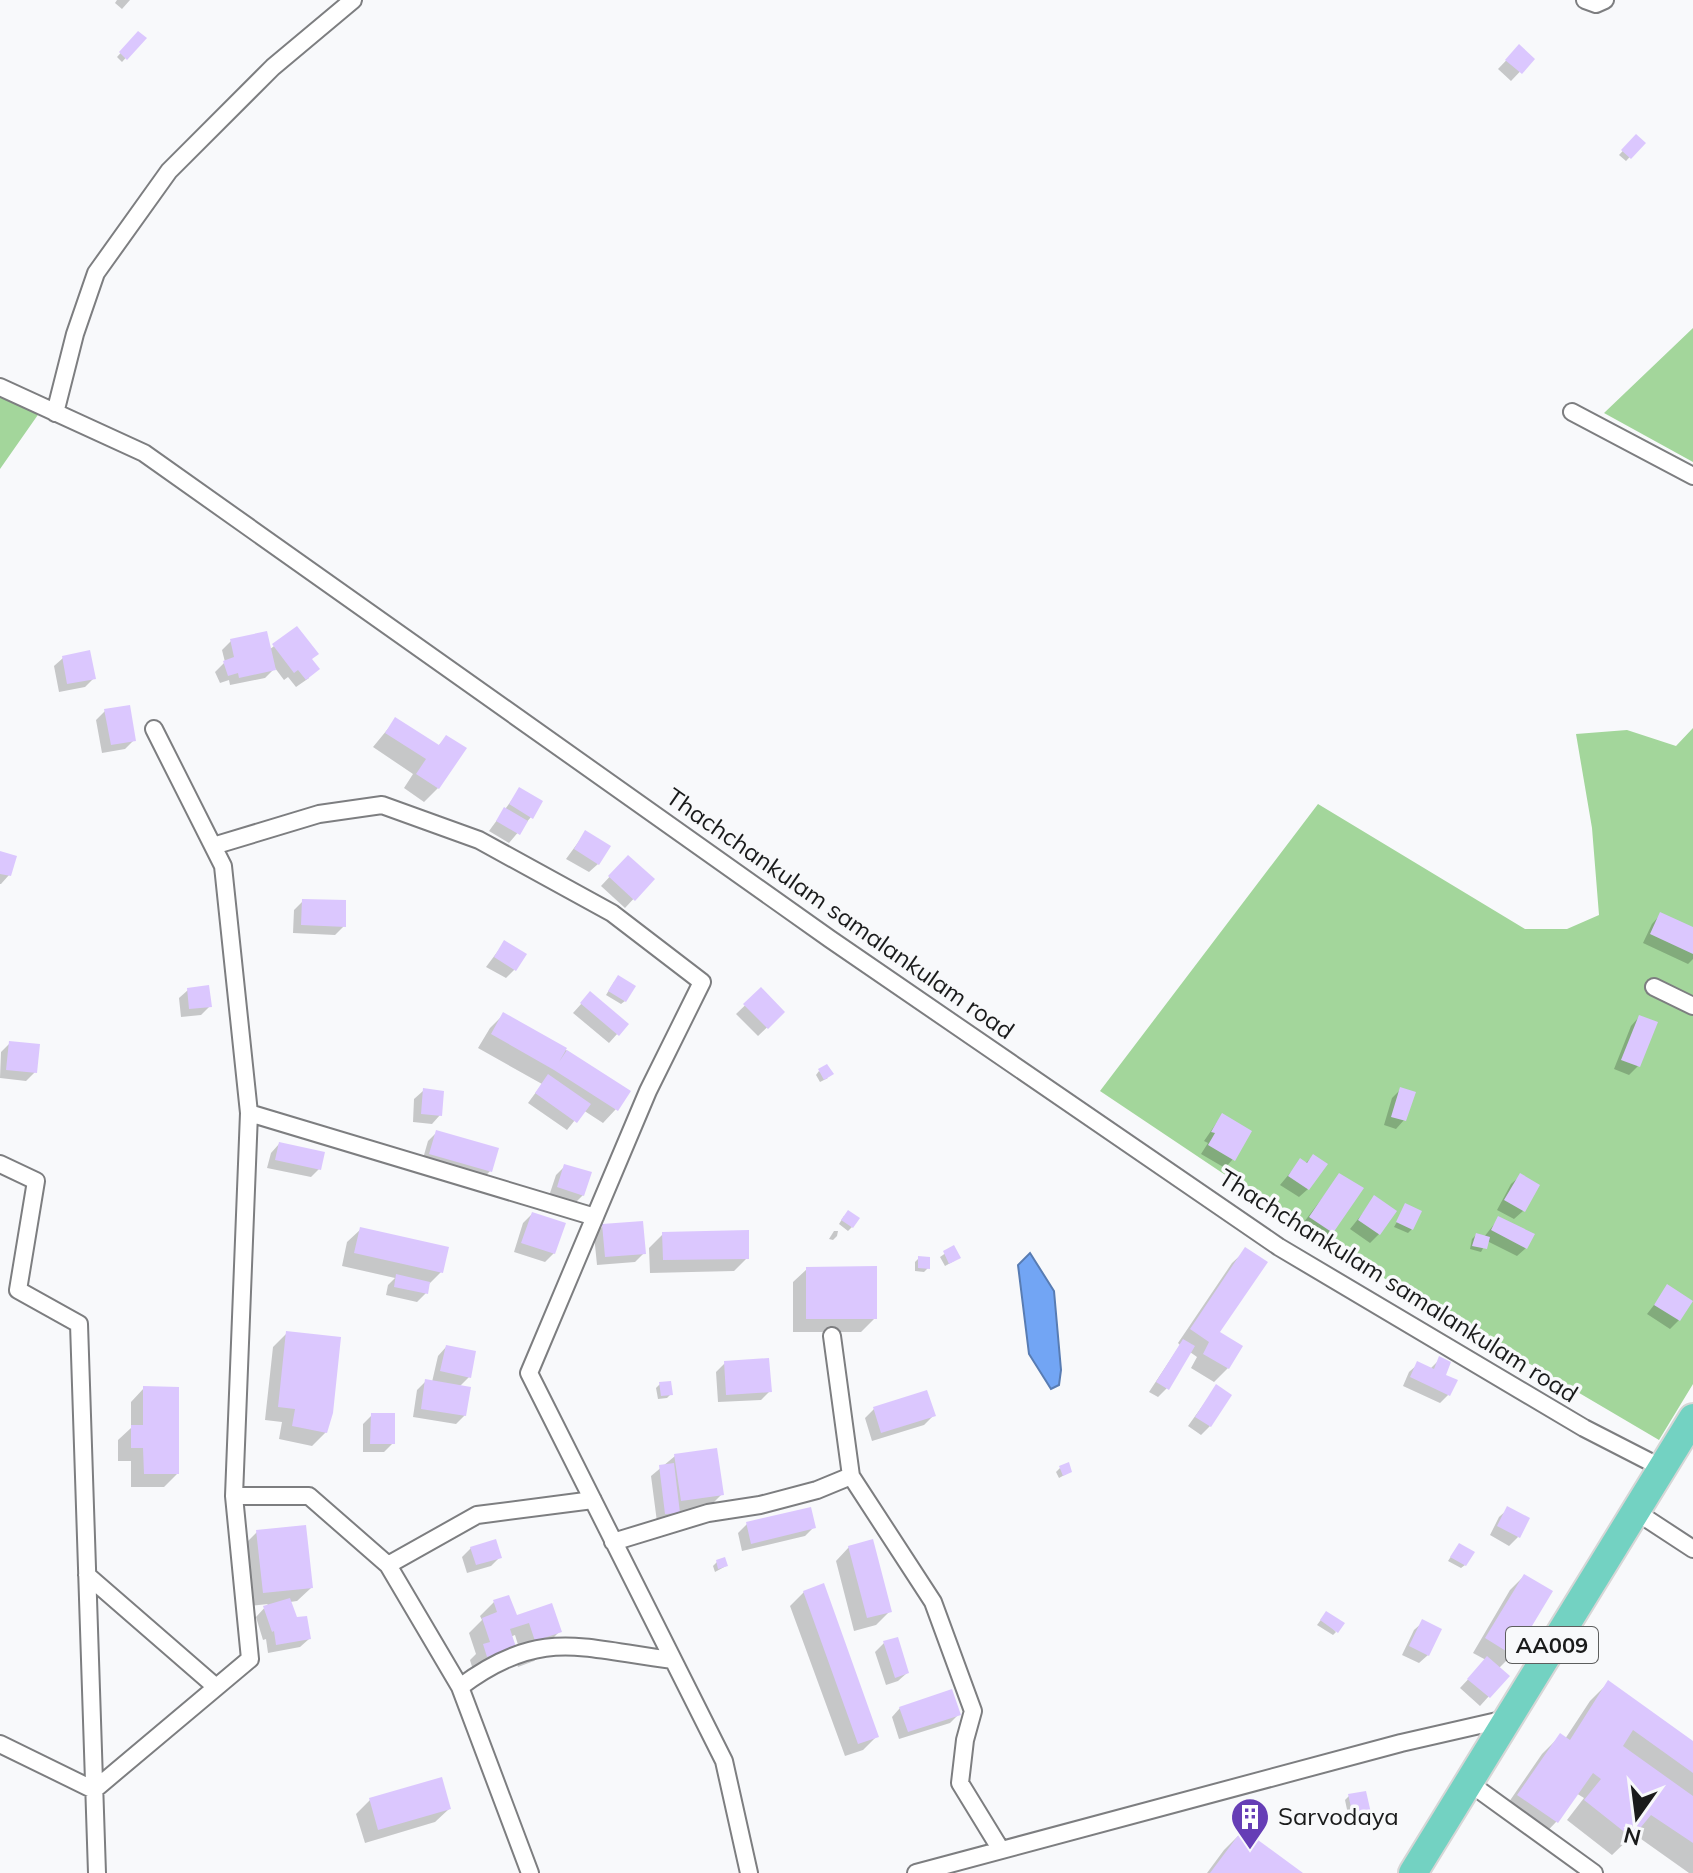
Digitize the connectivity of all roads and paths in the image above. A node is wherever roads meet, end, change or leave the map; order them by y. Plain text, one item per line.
1 (353, 0) edge
2 (1585, 0) edge
3 (1605, 0) edge
4 (0, 387) edge
5 (1572, 412) dead end
6 (55, 413) junction
7 (1693, 476) edge
8 (154, 729) dead end
9 (213, 846) junction
10 (1654, 987) dead end
11 (1693, 1006) edge
12 (249, 1113) junction
13 (0, 1164) edge
14 (595, 1217) junction
15 (832, 1336) dead end
16 (1693, 1418) edge
17 (1662, 1468) junction
18 (851, 1476) junction
19 (234, 1496) junction
20 (593, 1500) junction
21 (1635, 1511) junction
22 (613, 1542) junction
23 (1693, 1549) edge
24 (388, 1565) junction
25 (87, 1575) junction
26 (673, 1660) junction
27 (216, 1687) junction
28 (460, 1687) junction
29 (1506, 1719) junction
30 (0, 1744) edge
31 (1468, 1782) junction
32 (94, 1790) junction
33 (1001, 1850) junction
34 (97, 1873) edge
35 (530, 1873) edge
36 (749, 1873) edge
37 (916, 1873) edge
38 (1413, 1873) edge
39 (1594, 1873) edge

1 - 6 street
2 - 3 street
4 - 6 street, Thachchankulam samalankulam road
5 - 7 street
6 - 17 street, Thachchankulam samalankulam road
8 - 9 street
9 - 12 street
9 - 14 street
10 - 11 street
12 - 14 street
12 - 19 street
13 - 25 street
14 - 20 street
15 - 18 street
16 - 17 highway, AA009
17 - 21 highway, AA009
18 - 22 street
18 - 33 street
19 - 24 street
19 - 27 street
20 - 22 street
20 - 24 street
21 - 23 street
21 - 29 highway, AA009
22 - 26 street
24 - 28 street
25 - 27 street
25 - 32 street
26 - 28 street
26 - 36 street
27 - 32 street
28 - 35 street
29 - 31 highway, AA009
29 - 33 street
30 - 32 street
31 - 38 highway, AA009
31 - 39 street
32 - 34 street
33 - 37 street

